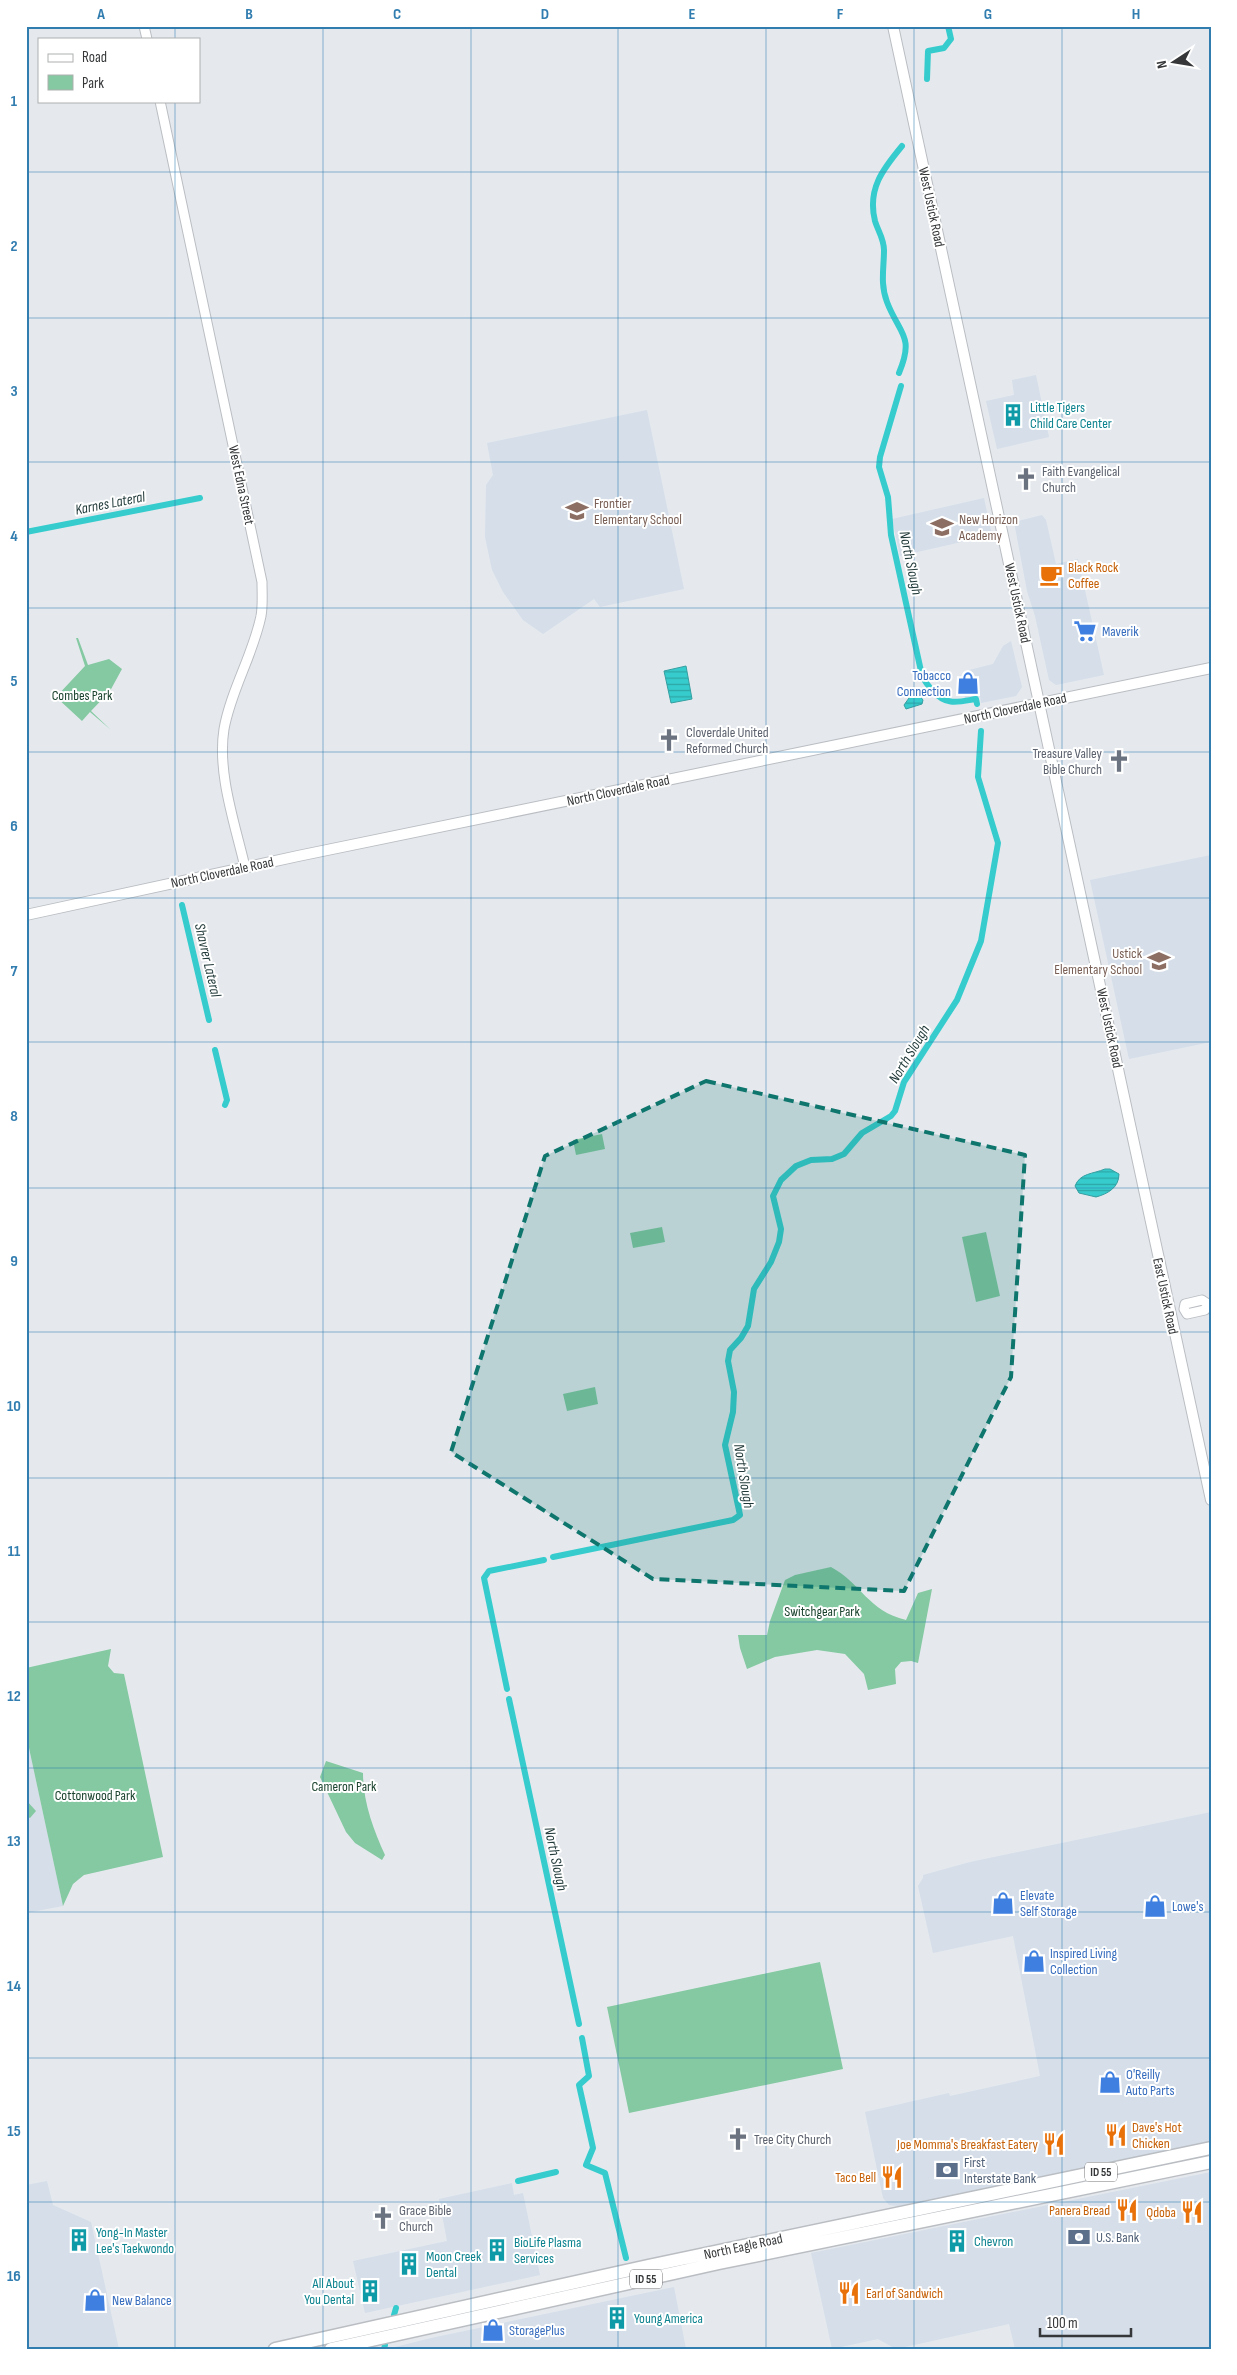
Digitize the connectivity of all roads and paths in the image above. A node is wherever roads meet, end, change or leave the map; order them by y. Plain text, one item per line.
1 (893, 26) edge
2 (160, 102) edge
3 (1211, 668) edge
4 (1040, 703) junction
5 (245, 867) junction
6 (26, 915) edge
7 (1123, 1091) joint
8 (1211, 1500) edge
9 (1211, 2148) edge
10 (1211, 2162) edge
11 (979, 2204) junction
12 (330, 2343) edge
13 (305, 2347) edge
14 (275, 2349) edge

1 - 4 main road, West Ustick Road
2 - 5 street, West Edna Street
3 - 4 main road, North Cloverdale Road
4 - 5 main road, North Cloverdale Road
4 - 7 main road, West Ustick Road
5 - 6 main road, North Cloverdale Road
7 - 8 main road, East Ustick Road
9 - 11 highway, North Eagle Road / ID 55
10 - 11 highway, North Eagle Road / ID 55
11 - 12 highway, North Eagle Road / ID 55
11 - 12 highway, North Eagle Road / ID 55
12 - 13 highway, North Eagle Road / ID 55
13 - 14 highway, North Eagle Road / ID 55

